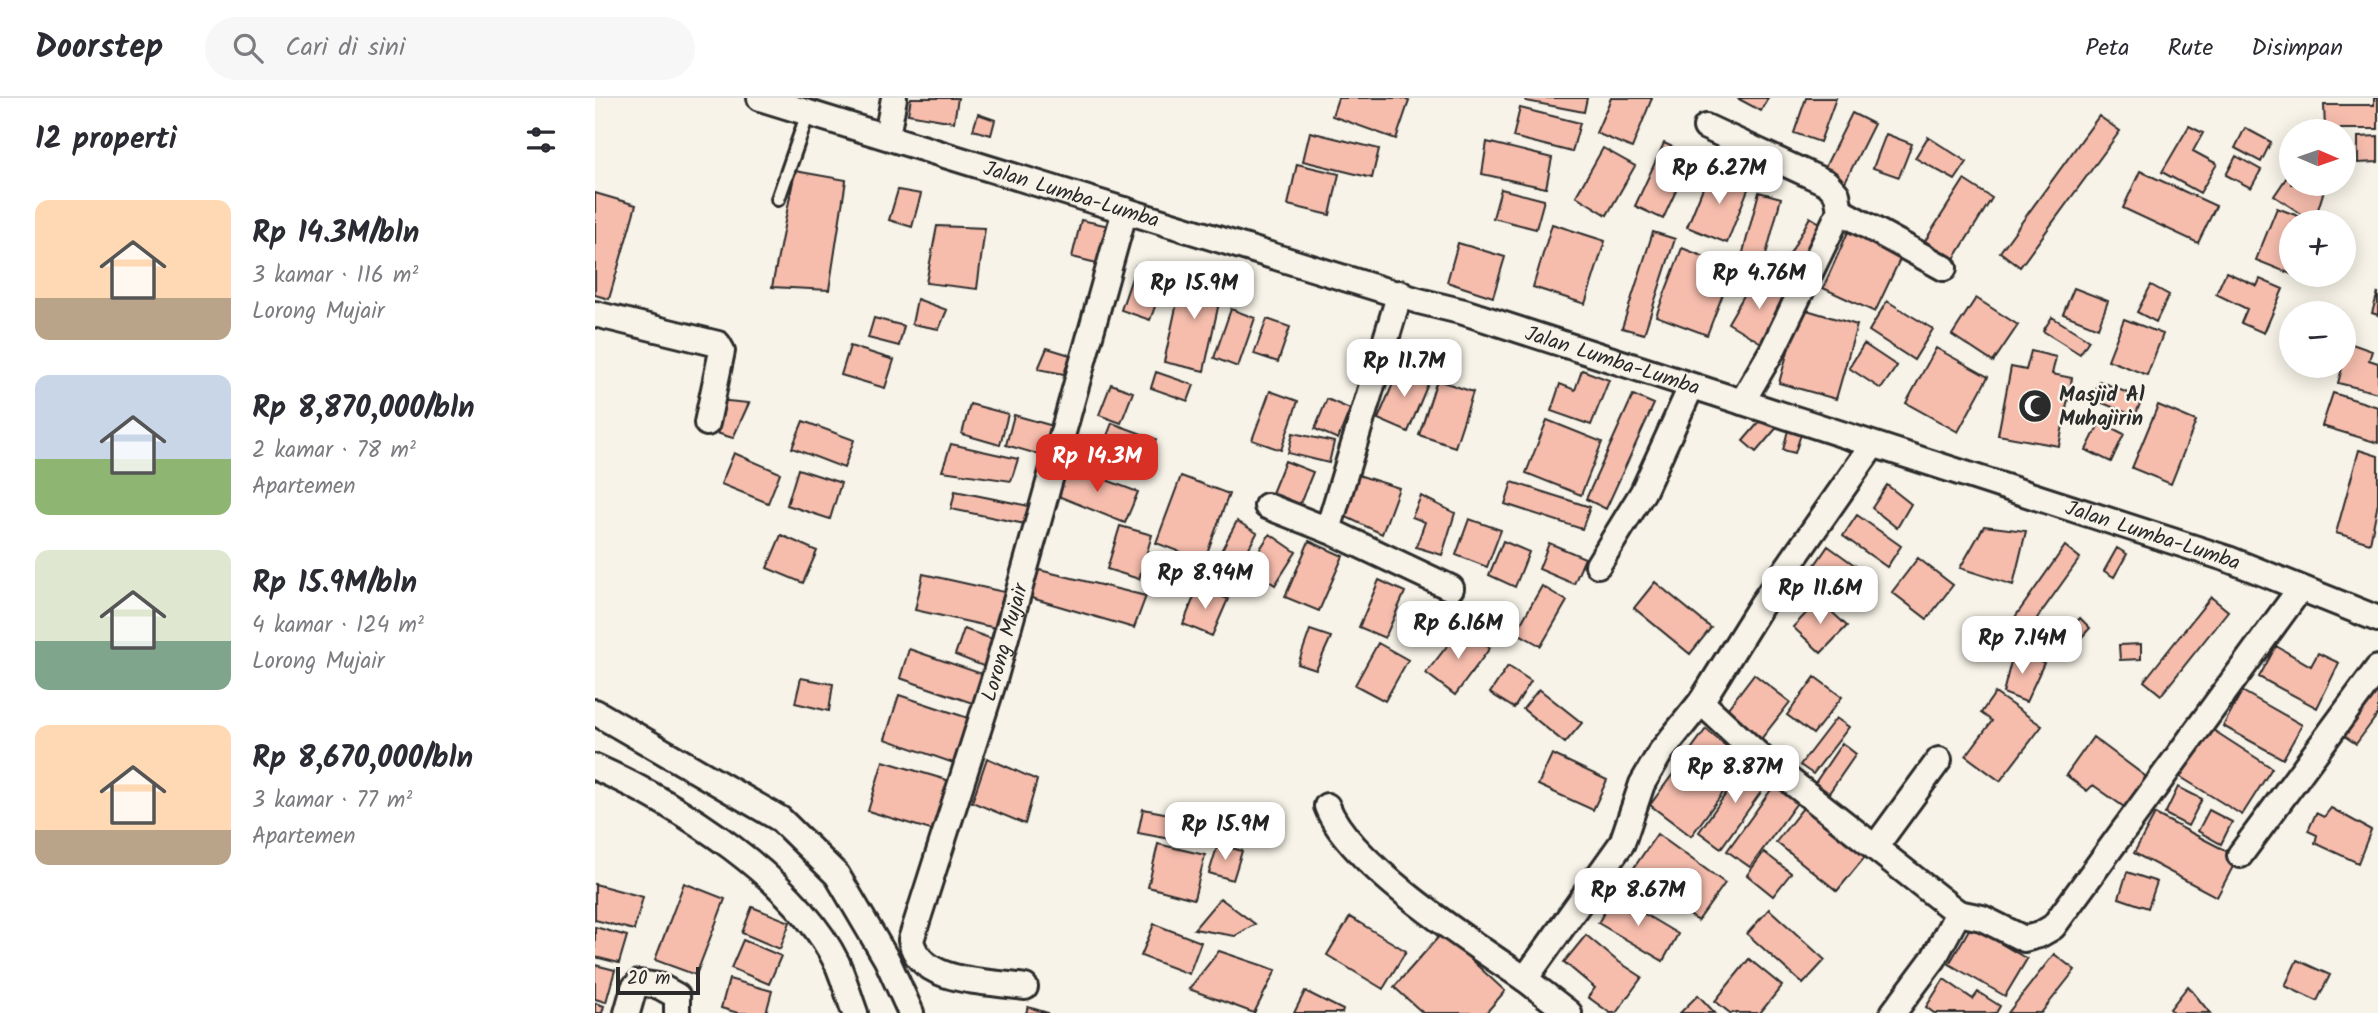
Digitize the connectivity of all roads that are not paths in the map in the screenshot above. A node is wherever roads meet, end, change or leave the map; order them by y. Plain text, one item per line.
1 (760, 98) edge
2 (894, 98) edge
3 (808, 113) junction
4 (1706, 127) dead end
5 (887, 136) junction
6 (778, 199) dead end
7 (1125, 211) junction
8 (1840, 211) junction
9 (1944, 268) dead end
10 (1400, 293) junction
11 (595, 314) edge
12 (1691, 387) junction
13 (1742, 402) junction
14 (706, 423) dead end
15 (1873, 444) junction
16 (1267, 506) dead end
17 (1328, 530) junction
18 (1598, 565) dead end
19 (1451, 588) dead end
20 (2300, 589) junction
21 (2378, 620) edge
22 (2378, 668) edge
23 (1701, 702) junction
24 (595, 712) edge
25 (1939, 760) dead end
26 (595, 767) edge
27 (1327, 806) dead end
28 (1876, 846) junction
29 (2241, 855) dead end
30 (1958, 913) junction
31 (1525, 979) junction
32 (1025, 987) dead end
33 (627, 1013) edge
34 (677, 1013) edge
35 (855, 1013) edge
36 (911, 1013) edge
37 (1569, 1013) edge
38 (1893, 1013) edge

1 - 3 street, Jalan Lumba-Lumba
2 - 5 street
3 - 5 street, Jalan Lumba-Lumba
3 - 6 lane
4 - 8 street
5 - 7 street, Jalan Lumba-Lumba
7 - 10 street, Jalan Lumba-Lumba
7 - 32 street, Lorong Mujair
8 - 9 street
8 - 13 street
10 - 12 street, Jalan Lumba-Lumba
10 - 17 street
11 - 14 street
12 - 13 street, Jalan Lumba-Lumba
12 - 18 street
13 - 15 street, Jalan Lumba-Lumba
15 - 20 street, Jalan Lumba-Lumba
15 - 23 street
16 - 17 street
17 - 19 street
20 - 21 street, Jalan Lumba-Lumba
20 - 30 street
22 - 29 street
23 - 28 street
23 - 31 street
24 - 36 street
25 - 28 street
26 - 35 street
27 - 31 street
28 - 30 street
30 - 38 street
31 - 37 street
33 - 34 street

